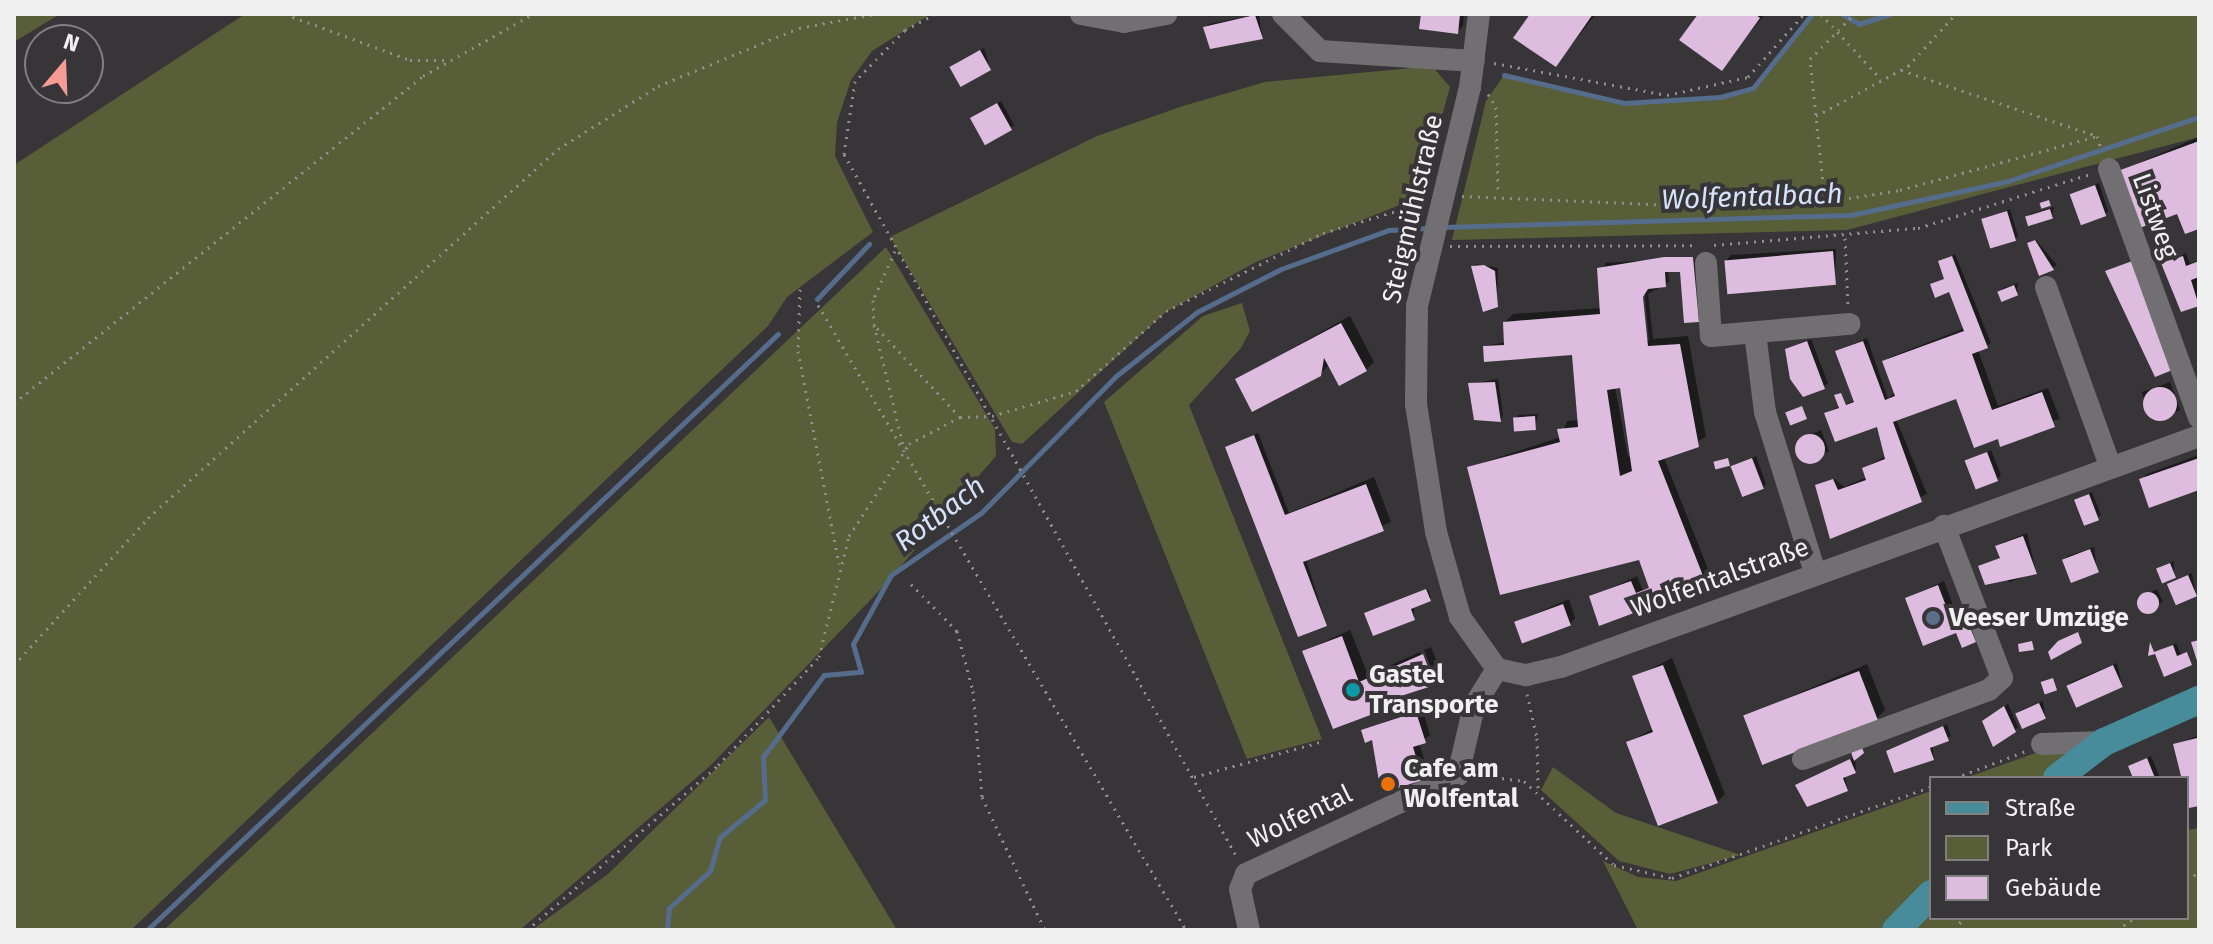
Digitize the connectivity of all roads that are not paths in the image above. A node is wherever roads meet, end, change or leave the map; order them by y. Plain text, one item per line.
1 (1081, 14) edge
2 (1166, 14) edge
3 (1283, 14) edge
4 (1479, 14) edge
5 (1474, 61) junction
6 (2109, 169) road end
7 (1706, 263) dead end
8 (2046, 287) dead end
9 (1849, 324) road end
10 (1755, 333) junction
11 (2199, 417) edge
12 (2199, 436) edge
13 (2110, 466) junction
14 (1944, 526) junction
15 (1815, 573) junction
16 (1500, 675) junction
17 (2199, 700) edge
18 (2104, 742) junction
19 (2042, 744) road end
20 (1803, 759) dead end
21 (2060, 776) edge
22 (1929, 896) edge
23 (1249, 930) edge
24 (1896, 930) edge

1 - 2 street
3 - 5 street
4 - 5 street, Steigmühlstraße
5 - 16 street, Steigmühlstraße
6 - 11 street, Listweg
7 - 10 street
8 - 13 street
9 - 10 street
10 - 15 street
12 - 13 street, Wolfentalstraße
13 - 14 street, Wolfentalstraße
14 - 15 street, Wolfentalstraße
14 - 20 street
15 - 16 street, Wolfentalstraße
16 - 23 street, Wolfental
17 - 18 main road
18 - 19 street
18 - 21 main road
22 - 24 main road

